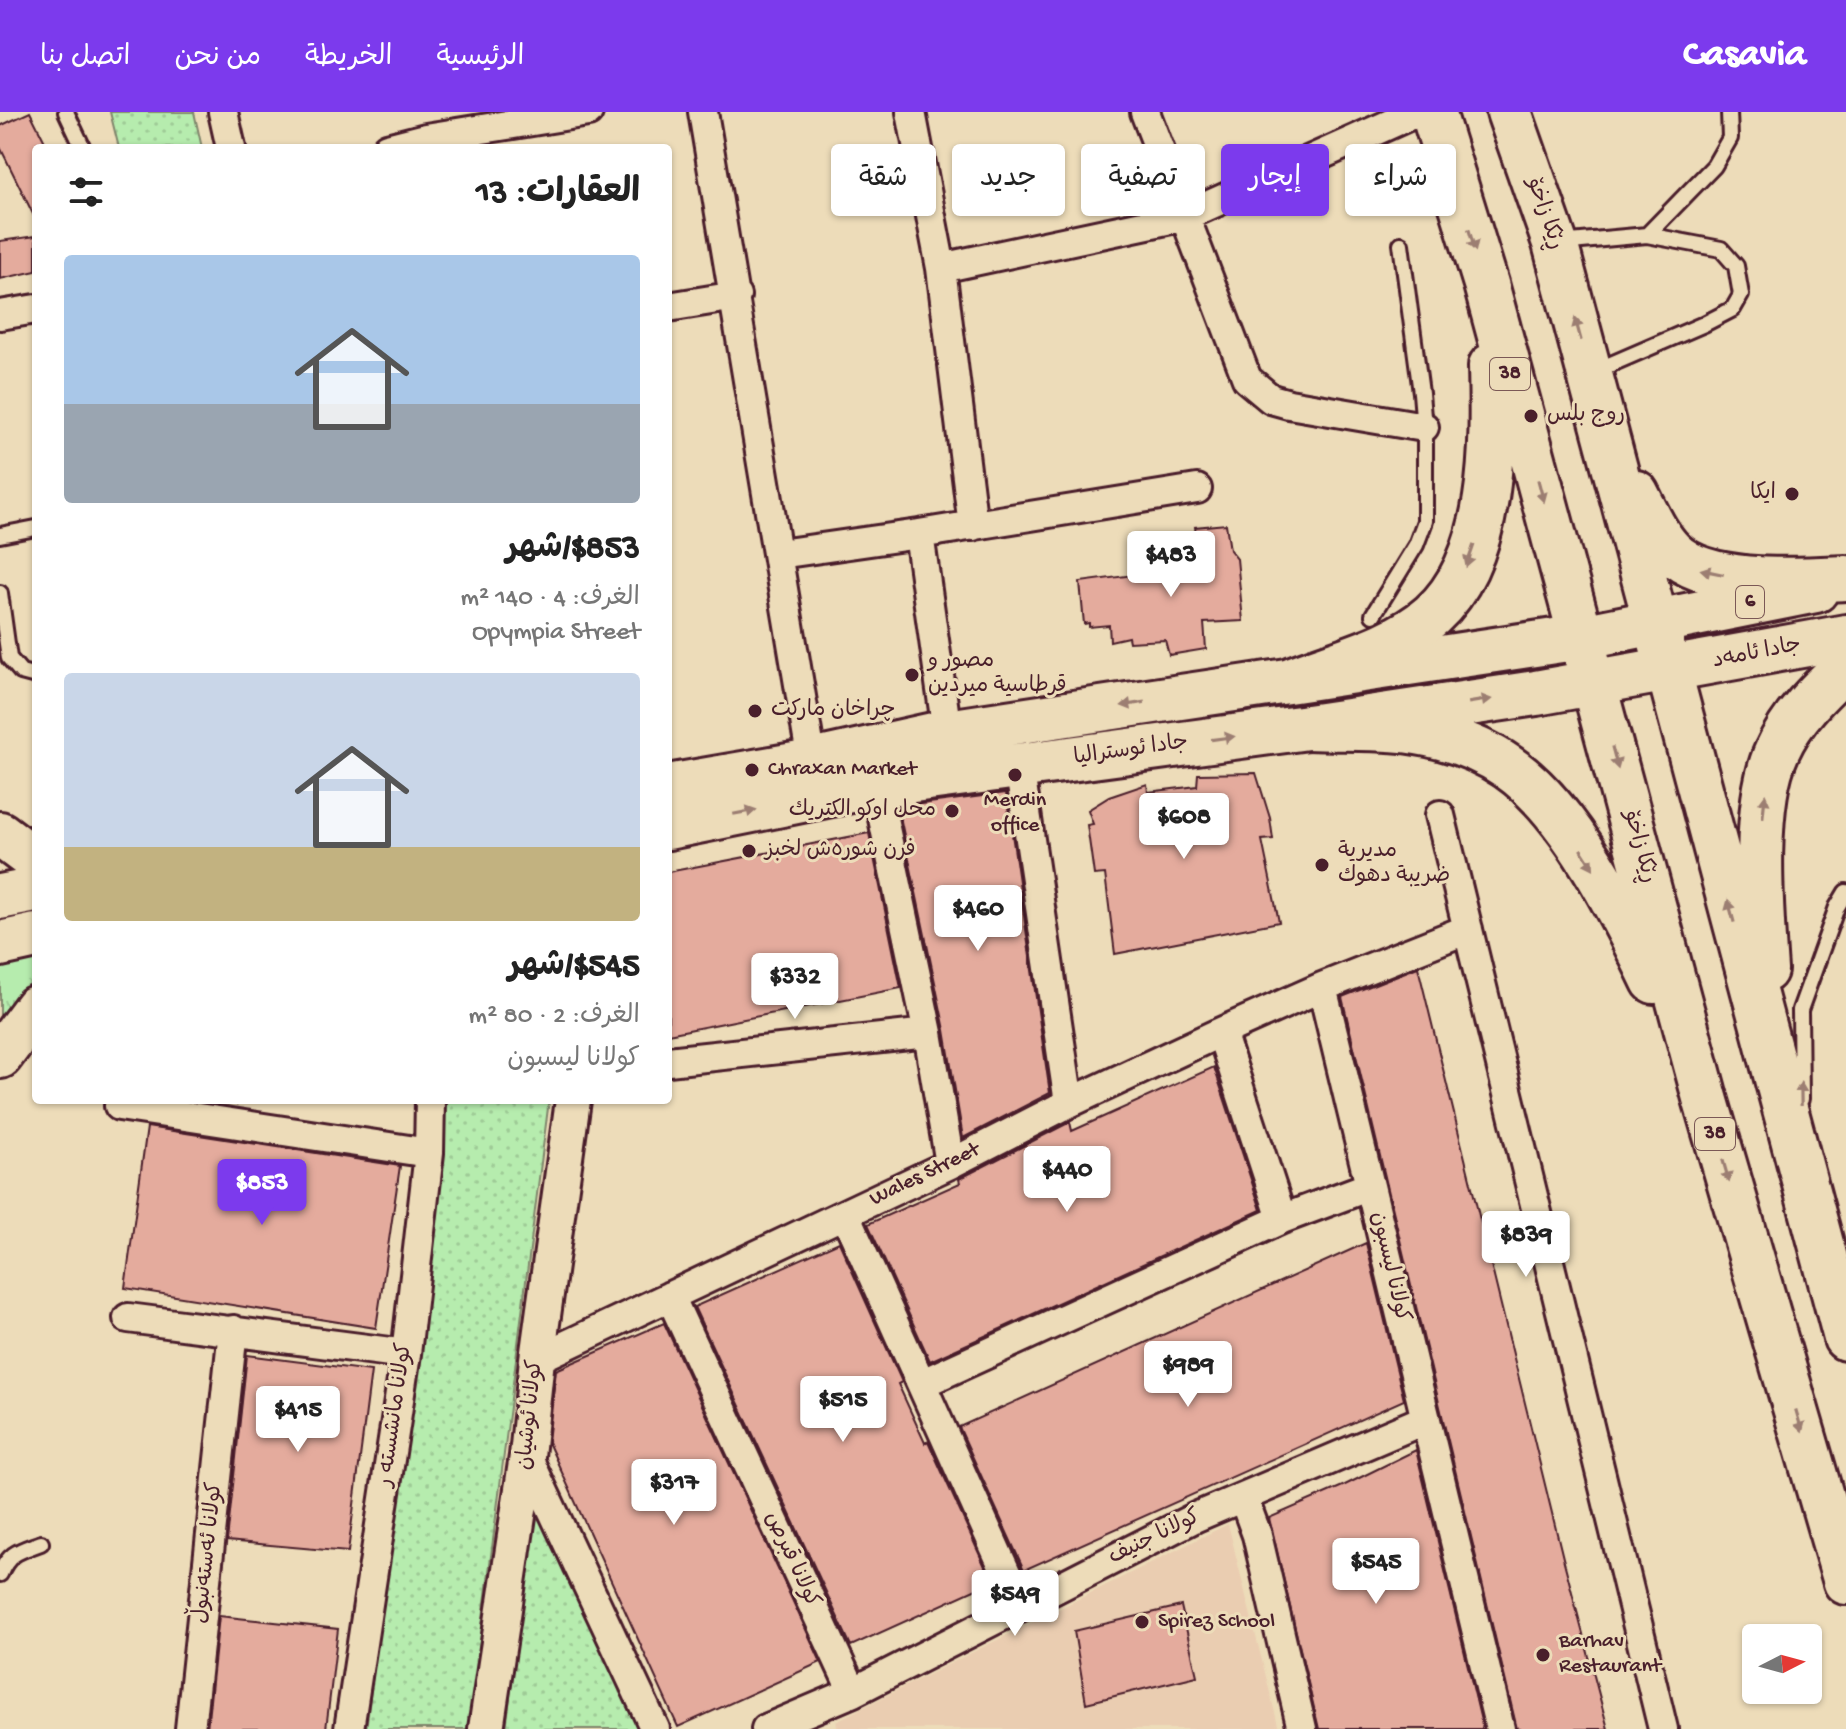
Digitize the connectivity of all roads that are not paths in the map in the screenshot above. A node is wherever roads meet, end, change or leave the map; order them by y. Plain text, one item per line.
1 (66, 112) edge
2 (223, 112) edge
3 (588, 112) edge
4 (703, 112) edge
5 (911, 112) edge
6 (1145, 112) edge
7 (1417, 112) edge
8 (1433, 112) edge
9 (1509, 112) edge
10 (1729, 112) edge
11 (424, 125) edge
12 (81, 144) edge
13 (230, 144) edge
14 (393, 144) edge
15 (1157, 144) edge
16 (1205, 207) edge
17 (1185, 216) joint
18 (1647, 235) junction
19 (1555, 243) junction
20 (1401, 244) dead end
21 (941, 268) junction
22 (1486, 284) junction
23 (736, 296) junction
24 (672, 306) edge
25 (32, 310) edge
26 (0, 315) edge
27 (1595, 394) junction
28 (1424, 427) junction
29 (1197, 489) dead end
30 (973, 526) junction
31 (32, 529) edge
32 (919, 534) junction
33 (0, 535) edge
34 (779, 554) junction
35 (1846, 578) edge
36 (1846, 585) edge
37 (0, 593) edge
38 (1373, 615) dead end
39 (1654, 621) junction
40 (1581, 637) junction
41 (1846, 637) edge
42 (1846, 666) edge
43 (1668, 671) junction
44 (32, 675) edge
45 (1293, 679) junction
46 (1595, 683) junction
47 (1308, 727) junction
48 (947, 732) junction
49 (812, 762) junction
50 (1019, 765) junction
51 (876, 785) junction
52 (672, 786) edge
53 (1440, 815) dead end
54 (672, 826) edge
55 (0, 834) edge
56 (32, 858) edge
57 (32, 891) edge
58 (1846, 892) edge
59 (0, 897) edge
60 (1841, 906) edge
61 (1468, 929) junction
62 (32, 937) edge
63 (0, 944) edge
64 (1322, 987) junction
65 (32, 1013) edge
66 (1221, 1032) junction
67 (928, 1033) junction
68 (0, 1056) edge
69 (672, 1061) edge
70 (1776, 1080) junction
71 (1705, 1098) junction
72 (1069, 1103) junction
73 (430, 1104) edge
74 (572, 1104) edge
75 (119, 1106) dead end
76 (429, 1153) junction
77 (950, 1164) junction
78 (1802, 1172) junction
79 (1370, 1186) junction
80 (845, 1214) junction
81 (1282, 1219) junction
82 (670, 1296) junction
83 (128, 1318) dead end
84 (233, 1330) junction
85 (1846, 1338) edge
86 (406, 1354) junction
87 (537, 1359) junction
88 (923, 1383) junction
89 (1426, 1419) junction
90 (527, 1456) junction
91 (1243, 1497) junction
92 (41, 1543) dead end
93 (0, 1574) edge
94 (1846, 1582) edge
95 (1021, 1606) junction
96 (853, 1692) junction
97 (809, 1720) edge
98 (190, 1729) edge
99 (349, 1729) edge
100 (486, 1729) edge
101 (655, 1729) edge
102 (766, 1729) edge
103 (1302, 1729) edge
104 (1500, 1729) edge
105 (1663, 1729) edge

1 - 12 lane
2 - 13 street
3 - 11 street
4 - 23 street
5 - 21 street
6 - 15 street
7 - 16 street
8 -> 22 main road, ڕێکا زاخۆ / 38
9 - 19 main road, ڕێکا زاخۆ
10 - 18 lane
11 - 14 street
17 - 21 street
17 - 28 street
18 - 19 lane
18 - 27 lane
27 -> 19 main road, ڕێکا زاخۆ
20 - 28 lane
21 - 30 street
22 -> 40 main road, ڕێکا زاخۆ / 38
22 -> 45 main road
23 - 24 street
23 - 34 street
25 - 26 street
35 -> 27 main road
27 - 39 main road, ڕێکا زاخۆ
28 - 38 lane
29 - 30 street
30 - 32 street
31 - 33 lane
32 - 34 street
32 - 48 street
34 - 49 street
36 - 39 main road, 6
37 - 44 lane
39 - 40 main road, جادا ئوسترالیا
39 - 43 main road, ڕێکا زاخۆ
40 - 45 main road, جادا ئوسترالیا
40 - 46 main road, ڕێکا زاخۆ / 38
41 - 43 main road, جادا ئامەد
70 -> 42 main road
43 - 46 main road, جادا ئامەد
70 -> 43 main road, ڕێکا زاخۆ
45 -> 48 main road, جادا ئوسترالیا
47 -> 46 main road, جادا ئوسترالیا
46 -> 71 main road, ڕێکا زاخۆ / 38
50 -> 47 main road, جادا ئوسترالیا
47 -> 71 main road
48 - 49 main road, جادا ئوسترالیا
49 - 52 main road, جادا ئوسترالیا
50 - 51 main road, جادا ئوسترالیا
50 - 72 street
54 -> 51 main road, جادا ئوسترالیا
51 - 67 street
53 - 61 street
55 - 56 main road
57 - 59 main road
58 - 60 lane
78 -> 60 lane
61 - 64 street, Wales Street
61 - 105 street
62 - 63 main road
64 - 66 street, Wales Street
64 - 79 street
65 - 68 main road
66 - 72 street, Wales Street
66 - 81 street
67 - 69 street
67 - 77 street
70 - 78 main road, ڕێکا زاخۆ
71 -> 94 main road, ڕێکا زاخۆ / 38
72 - 77 street, Wales Street
73 - 76 street, كولانا مانشسته ر
74 - 87 street, كولانا ئوشيان
75 - 76 street
76 - 86 street, كولانا مانشسته ر
77 - 80 street, Wales Street
78 - 85 main road, ڕێکا زاخۆ
79 - 81 street, كولانا ليسبون
79 - 89 street, كولانا ليسبون
80 - 82 street, Wales Street
80 - 88 street
81 - 88 street, كولانا ليسبون
82 - 87 street, Wales Street
82 - 96 street, كولانا قبرص
83 - 84 street
84 - 86 street
84 - 98 street, كولانا ئەستەنبوڵ
86 - 99 street, كولانا مانشسته ر
87 - 90 street, كولانا ئوشيان
88 - 95 street
89 - 91 street, كولانا جنيف
89 - 104 street, كولانا ليسبون
90 - 100 street, كولانا ئوشيان
90 - 101 street
91 - 95 street, كولانا جنيف
91 - 103 street
92 - 93 lane
95 - 96 street, كولانا جنيف
96 - 97 street, كولانا جنيف
97 - 102 street, كولانا جنيف

